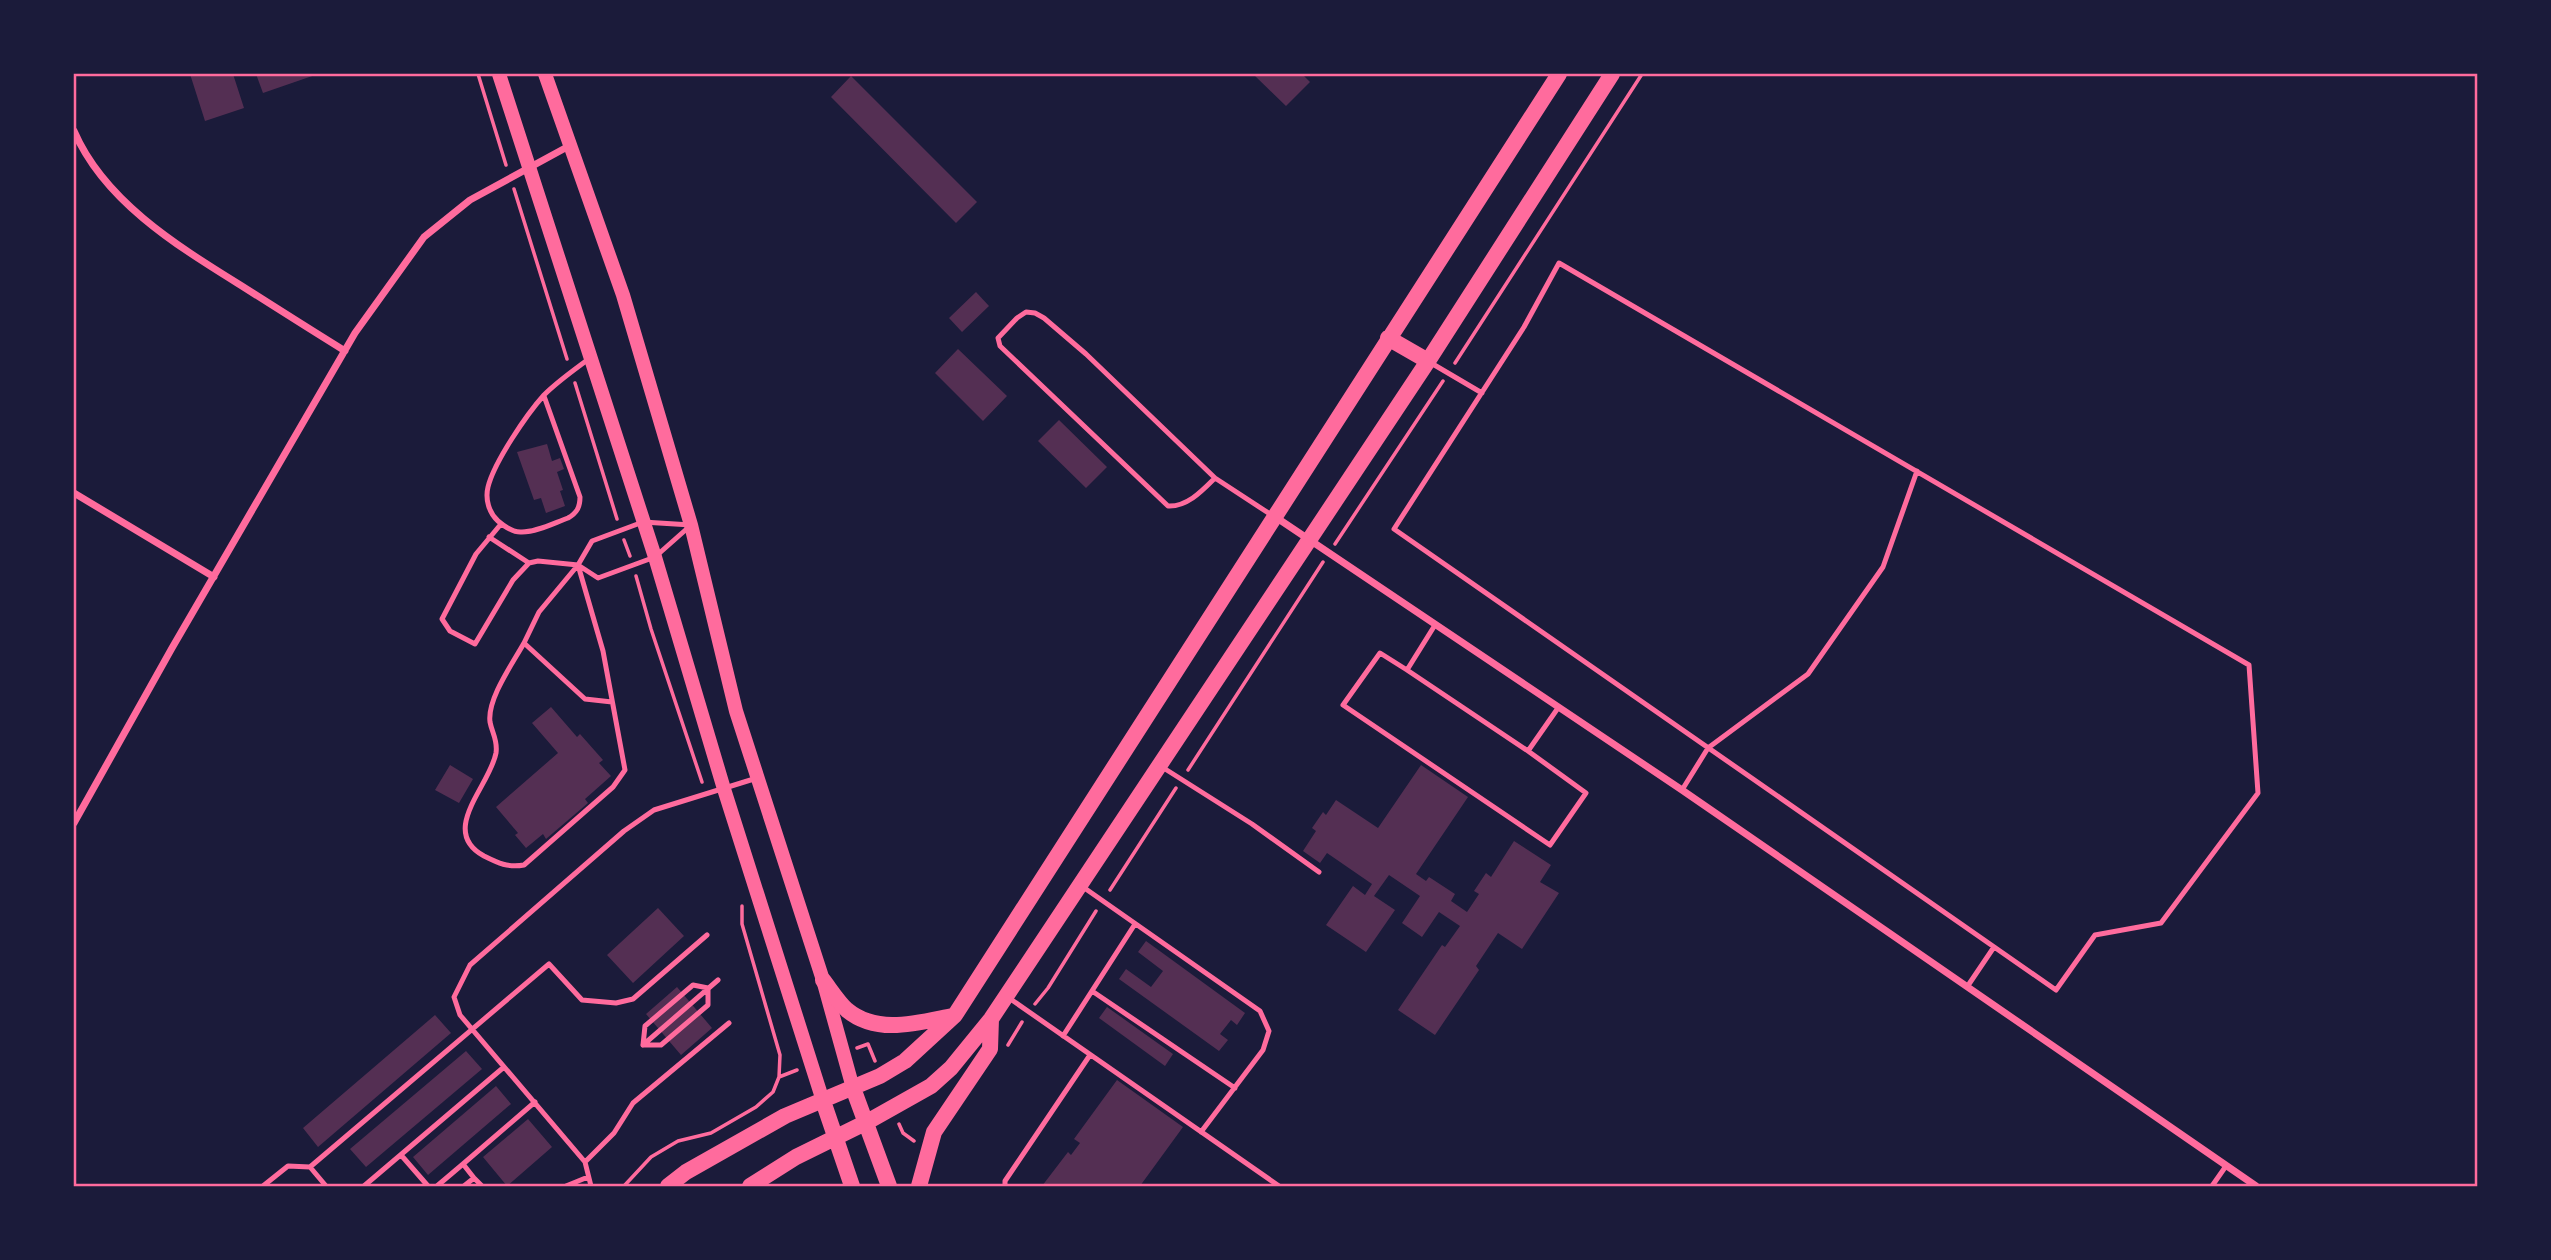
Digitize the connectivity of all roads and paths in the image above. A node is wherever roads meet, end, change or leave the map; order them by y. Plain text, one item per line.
1 (478, 74) edge
2 (499, 74) edge
3 (545, 74) edge
4 (1559, 74) edge
5 (1612, 74) edge
6 (1642, 74) edge
7 (74, 131) edge
8 (569, 146) junction
9 (529, 168) junction
10 (511, 178) junction
11 (1388, 338) junction
12 (345, 351) junction
13 (590, 358) junction
14 (1428, 361) junction
15 (571, 372) junction
16 (1448, 373) junction
17 (1482, 393) junction
18 (544, 396) junction
19 (1917, 471) junction
20 (1215, 478) junction
21 (74, 493) edge
22 (1273, 516) junction
23 (643, 522) junction
24 (501, 524) junction
25 (691, 525) junction
26 (621, 530) junction
27 (489, 537) junction
28 (1309, 540) junction
29 (1329, 553) junction
30 (655, 558) junction
31 (529, 563) junction
32 (578, 565) junction
33 (633, 565) junction
34 (214, 577) junction
35 (1435, 625) junction
36 (524, 643) junction
37 (1407, 670) junction
38 (612, 702) junction
39 (1558, 708) junction
40 (1708, 748) junction
41 (1528, 751) junction
42 (1160, 766) junction
43 (757, 778) junction
44 (1181, 779) junction
45 (724, 789) junction
46 (1682, 790) junction
47 (706, 794) junction
48 (75, 818) edge
49 (1320, 873) dead end
50 (1081, 885) junction
51 (1103, 901) junction
52 (742, 902) dead end
53 (1135, 924) junction
54 (708, 934) dead end
55 (1994, 947) junction
56 (823, 979) junction
57 (718, 980) dead end
58 (1967, 987) junction
59 (708, 988) junction
60 (1092, 991) junction
61 (1006, 997) junction
62 (1028, 1012) junction
63 (955, 1015) junction
64 (991, 1019) junction
65 (729, 1023) dead end
66 (472, 1028) junction
67 (1063, 1036) junction
68 (643, 1045) junction
69 (1006, 1048) dead end
70 (856, 1049) dead end
71 (871, 1052) dead end
72 (1090, 1055) junction
73 (505, 1067) junction
74 (853, 1088) junction
75 (1235, 1088) junction
76 (823, 1101) junction
77 (535, 1102) junction
78 (867, 1122) junction
79 (1201, 1132) junction
80 (835, 1136) junction
81 (401, 1155) junction
82 (585, 1162) junction
83 (463, 1164) junction
84 (2226, 1166) junction
85 (310, 1167) junction
86 (588, 1177) junction
87 (474, 1178) junction
88 (262, 1186) edge
89 (326, 1186) edge
90 (364, 1186) edge
91 (428, 1186) edge
92 (437, 1186) edge
93 (464, 1186) edge
94 (482, 1186) edge
95 (566, 1186) edge
96 (592, 1186) edge
97 (624, 1186) edge
98 (668, 1186) edge
99 (750, 1186) edge
100 (852, 1186) edge
101 (889, 1186) edge
102 (919, 1186) edge
103 (1005, 1186) edge
104 (1279, 1186) edge
105 (2212, 1186) edge
106 (2256, 1186) edge

1 - 10 path
2 - 9 main road
3 - 8 main road
4 - 11 main road
5 - 14 main road
6 - 16 path
7 - 12 street
8 - 9 street
8 - 25 main road
9 - 10 street
9 - 13 main road
10 - 12 street
10 - 15 path
11 - 14 main road
11 - 22 main road
12 - 34 street
13 - 15 lane
13 - 23 main road
14 - 16 lane
14 - 28 main road
15 - 18 lane
15 - 26 path
16 - 17 lane
16 - 29 path
17 - 19 lane
17 - 40 lane
18 - 24 lane
18 - 24 lane
19 - 40 lane
19 - 55 lane
20 - 20 lane
20 - 22 lane
21 - 34 street
22 - 28 street
22 - 63 main road
23 - 25 lane
23 - 26 lane
23 - 30 main road
24 - 27 lane
25 - 30 lane
25 - 43 main road
26 - 32 lane
26 - 33 path
27 - 31 lane
27 - 31 lane
28 - 29 street
28 - 42 main road
29 - 35 street
29 - 44 path
30 - 33 lane
30 - 45 main road
31 - 32 lane
32 - 33 lane
32 - 36 lane
32 - 38 lane
33 - 47 path
34 - 48 street
35 - 37 lane
35 - 39 street
36 - 38 lane
36 - 38 lane
37 - 41 lane
37 - 41 lane
39 - 41 lane
39 - 46 street
40 - 46 lane
40 - 55 lane
42 - 44 lane
42 - 50 main road
43 - 45 lane
43 - 56 main road
44 - 49 lane
44 - 51 path
45 - 47 lane
45 - 76 main road
46 - 58 street
47 - 66 lane
50 - 51 lane
50 - 61 main road
51 - 53 lane
51 - 62 path
52 - 97 path
53 - 60 lane
53 - 75 lane
54 - 66 lane
55 - 58 lane
56 - 63 main road
56 - 74 main road
57 - 59 lane
58 - 84 street
59 - 68 lane
59 - 68 lane
59 - 68 lane
60 - 67 lane
60 - 75 lane
61 - 62 lane
61 - 64 main road
62 - 67 lane
62 - 69 path
63 - 74 main road
64 - 78 main road
64 - 102 main road
65 - 82 lane
66 - 73 lane
66 - 85 lane
67 - 72 lane
70 - 71 path
72 - 79 lane
72 - 103 lane
73 - 77 lane
73 - 81 lane
74 - 76 main road
74 - 78 main road
75 - 79 lane
76 - 80 main road
76 - 98 main road
77 - 82 lane
77 - 83 lane
78 - 80 main road
78 - 101 main road
79 - 104 lane
80 - 99 main road
80 - 100 main road
81 - 90 lane
81 - 91 lane
82 - 86 lane
83 - 87 lane
83 - 92 lane
84 - 105 lane
84 - 106 street
85 - 88 lane
85 - 89 lane
86 - 95 lane
86 - 96 lane
87 - 93 lane
87 - 94 lane

